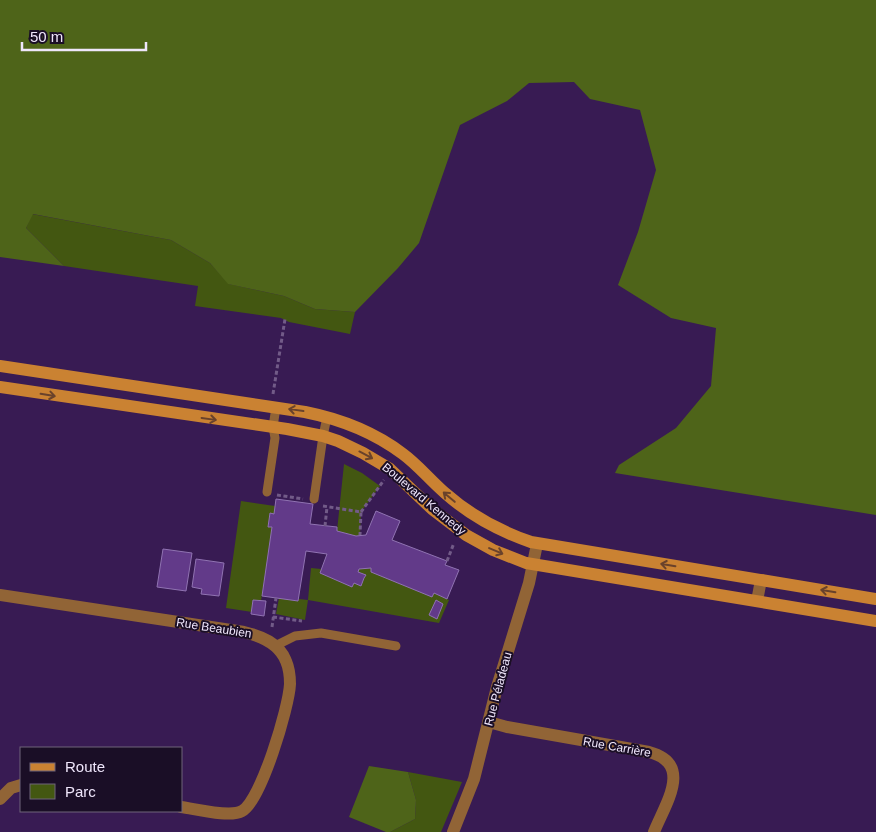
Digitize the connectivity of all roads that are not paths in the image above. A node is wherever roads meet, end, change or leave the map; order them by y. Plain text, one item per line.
1 (0, 366) edge
2 (0, 387) edge
3 (274, 402) junction
4 (327, 416) junction
5 (273, 427) junction
6 (322, 436) junction
7 (271, 493) road end
8 (317, 502) road end
9 (537, 544) junction
10 (533, 564) junction
11 (761, 580) junction
12 (0, 596) edge
13 (876, 599) edge
14 (758, 602) junction
15 (876, 621) edge
16 (275, 646) junction
17 (396, 646) dead end
18 (489, 722) junction
19 (20, 785) edge
20 (0, 798) edge
21 (182, 807) edge
22 (453, 832) edge
23 (654, 832) edge

1 - 3 street, Boulevard Kennedy
2 -> 5 street, Boulevard Kennedy
4 -> 3 street, Boulevard Kennedy
3 - 5 lane
4 - 6 lane
9 -> 4 street, Boulevard Kennedy
5 - 6 street, Boulevard Kennedy
5 - 7 lane
6 - 8 lane
6 -> 10 street, Boulevard Kennedy
9 - 10 street, Rue Péladeau
11 -> 9 street, Boulevard Kennedy
10 - 14 street, Boulevard Kennedy
10 - 18 street, Rue Péladeau
13 -> 11 street, Boulevard Kennedy
11 - 14 street
12 - 16 street, Rue Beaubien
14 - 15 street, Boulevard Kennedy
16 - 17 lane
16 - 21 street, Rue Beaubien
18 - 22 street, Rue Péladeau
18 - 23 street, Rue Carrière
19 - 20 street

